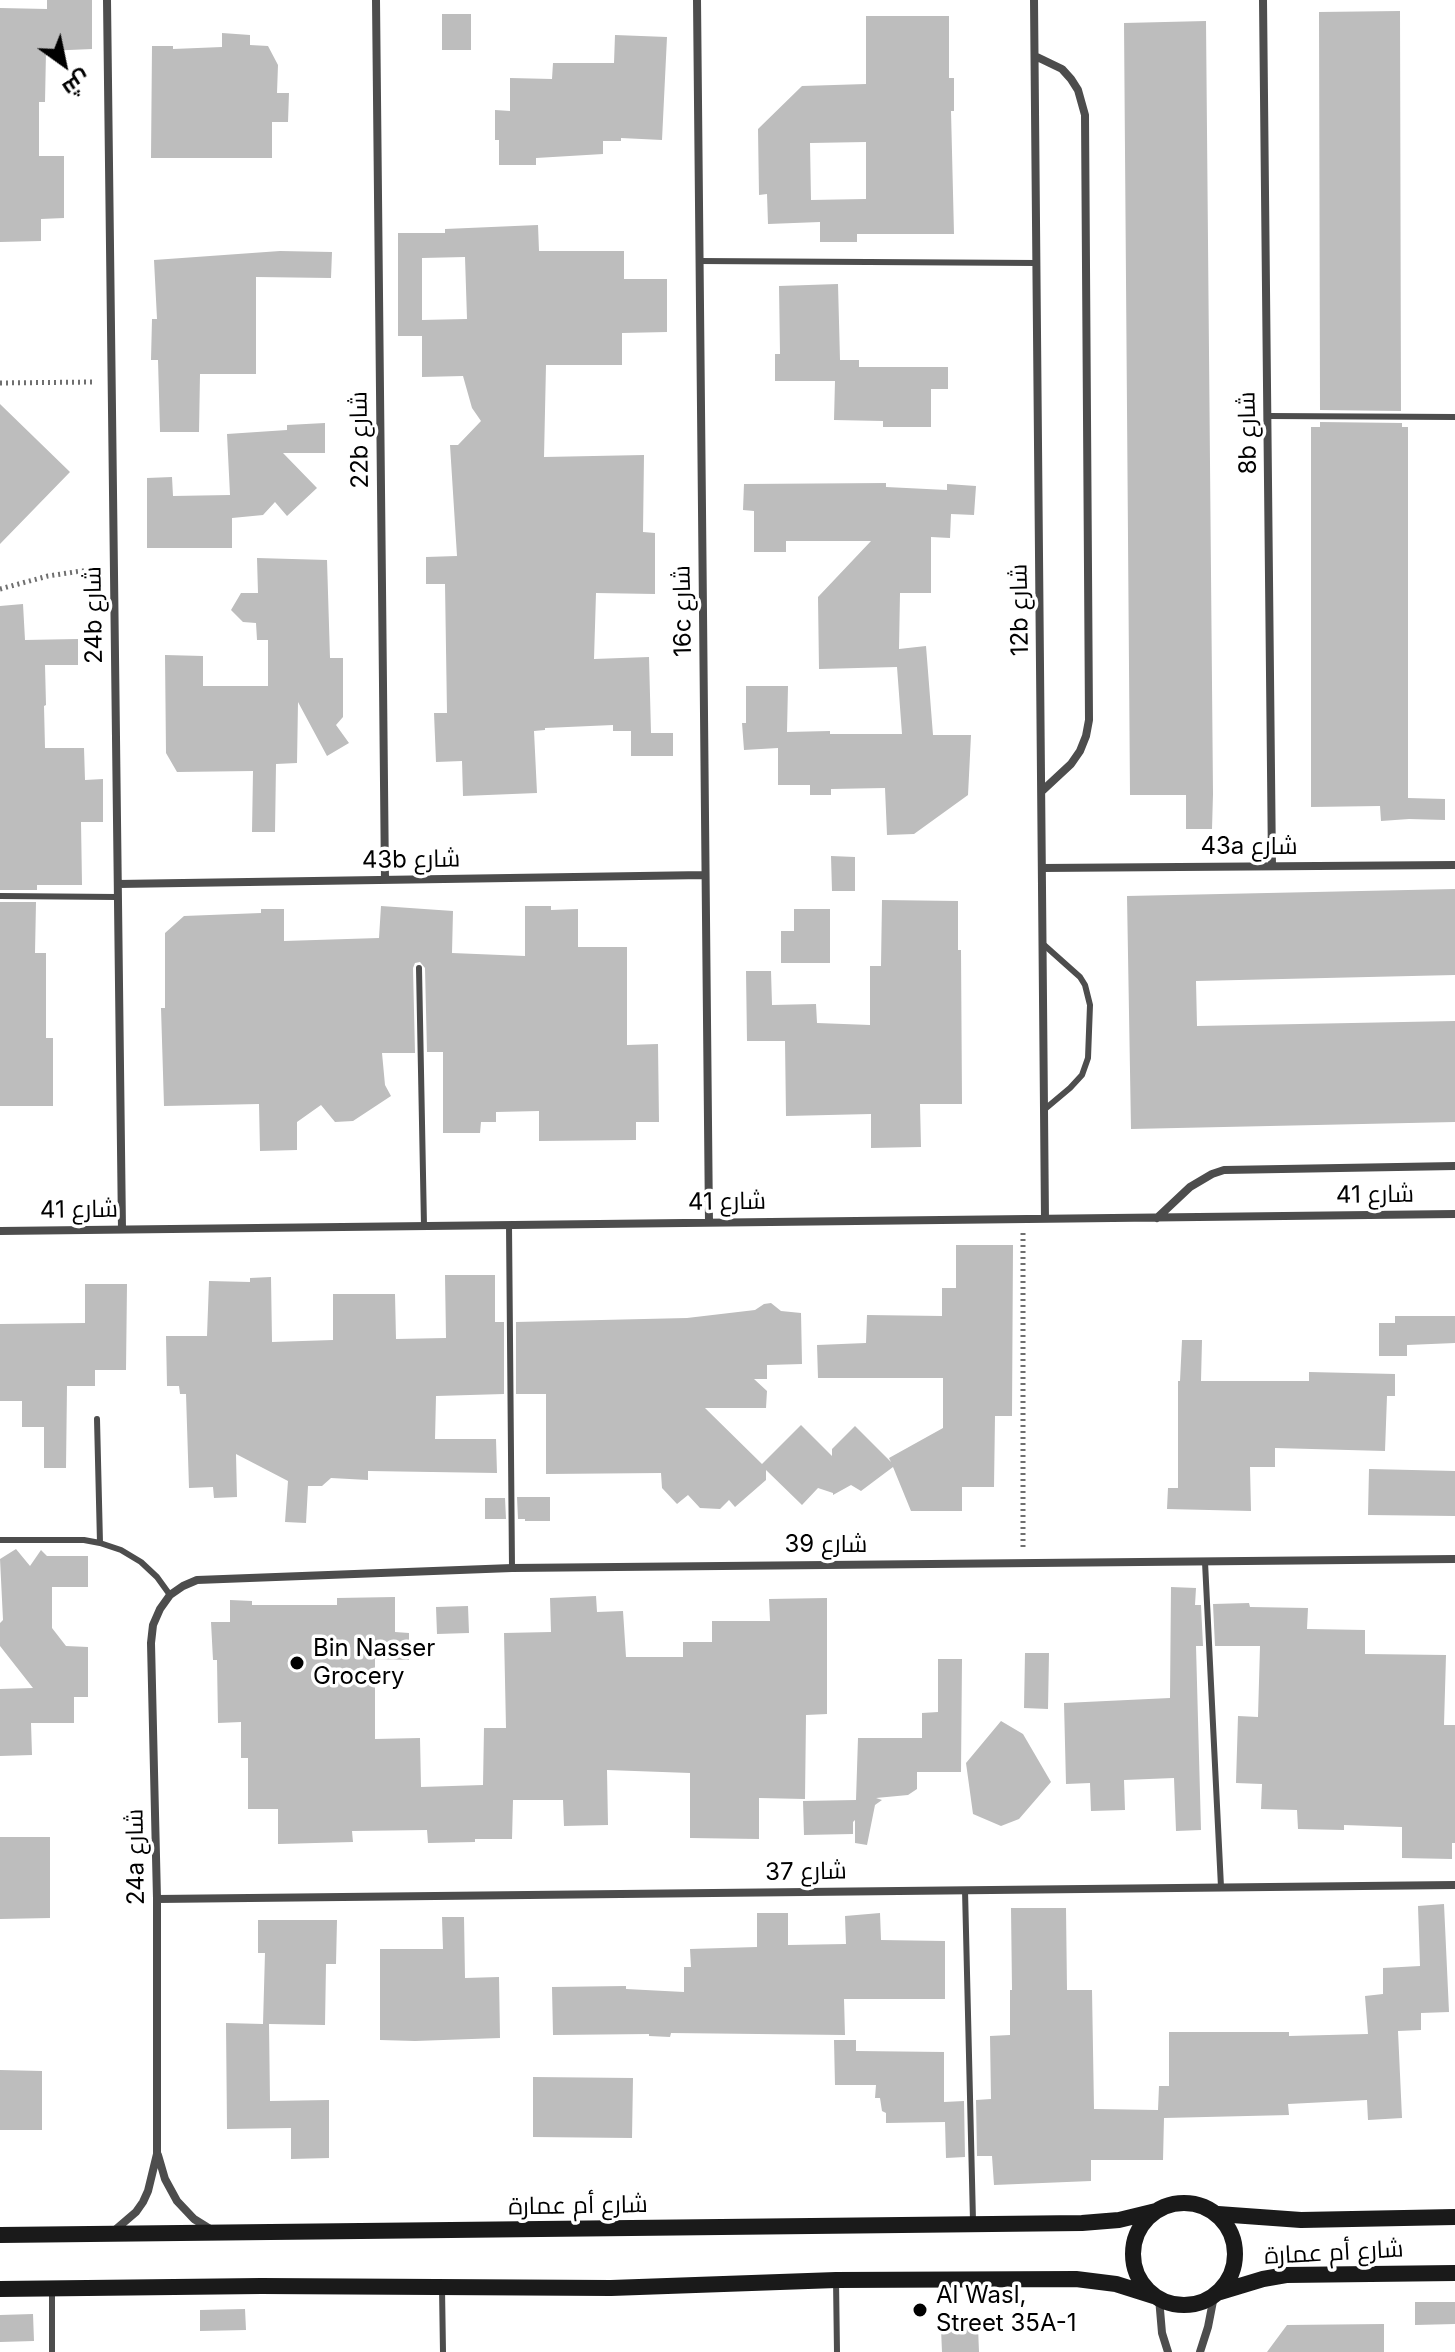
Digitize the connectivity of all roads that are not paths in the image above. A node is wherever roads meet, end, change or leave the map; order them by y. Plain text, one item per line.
1 (107, 0) edge
2 (376, 0) edge
3 (697, 0) edge
4 (1034, 0) edge
5 (1263, 0) edge
6 (1035, 56) junction
7 (699, 261) junction
8 (1037, 263) junction
9 (1268, 416) junction
10 (1455, 417) edge
11 (1042, 791) junction
12 (1455, 865) edge
13 (1272, 866) junction
14 (1042, 868) junction
15 (705, 875) junction
16 (385, 880) junction
17 (118, 884) junction
18 (0, 896) edge
19 (117, 897) junction
20 (1043, 944) junction
21 (419, 968) dead end
22 (1045, 1109) junction
23 (1455, 1166) edge
24 (1455, 1214) edge
25 (1045, 1219) junction
26 (1156, 1219) junction
27 (709, 1222) junction
28 (509, 1225) junction
29 (424, 1226) junction
30 (122, 1229) junction
31 (0, 1231) edge
32 (97, 1419) dead end
33 (0, 1540) edge
34 (100, 1543) junction
35 (1455, 1559) edge
36 (1205, 1562) junction
37 (512, 1568) junction
38 (170, 1595) junction
39 (1455, 1885) edge
40 (1221, 1887) junction
41 (965, 1890) junction
42 (157, 1899) junction
43 (157, 2154) junction
44 (1156, 2211) junction
45 (1218, 2214) junction
46 (1455, 2217) edge
47 (973, 2225) junction
48 (112, 2233) junction
49 (219, 2234) junction
50 (0, 2235) edge
51 (1455, 2273) edge
52 (836, 2280) junction
53 (442, 2287) junction
54 (0, 2289) edge
55 (52, 2289) junction
56 (1216, 2294) junction
57 (1156, 2297) junction
58 (52, 2352) edge
59 (443, 2352) edge
60 (837, 2352) edge
61 (1168, 2352) edge
62 (1200, 2352) edge

1 - 17 street, 24b شارع
2 - 16 street, 22b شارع
3 - 7 street, 16c شارع
4 - 6 street, 12b شارع
5 - 9 street, 8b شارع
6 - 8 street, 12b شارع
6 - 11 street
7 - 8 lane
7 - 15 street, 16c شارع
8 - 11 street, 12b شارع
9 - 10 lane
9 - 13 street, 8b شارع
11 - 14 street, 12b شارع
12 - 13 street, 43a شارع
13 - 14 street, 43a شارع
14 - 20 street, 12b شارع
15 - 16 street, 43b شارع
15 - 27 street, 16c شارع
16 - 17 street, 43b شارع
17 - 19 street, 24b شارع
18 - 19 lane
19 - 30 street, 24b شارع
20 - 22 street, 12b شارع
20 - 22 lane
21 - 29 lane
22 - 25 street, 12b شارع
23 - 26 street
24 - 26 street, شارع 41
25 - 26 street, شارع 41
25 - 27 street, شارع 41
27 - 28 street, شارع 41
28 - 29 street, شارع 41
28 - 37 lane
29 - 30 street, شارع 41
30 - 31 street, شارع 41
32 - 34 lane
33 - 34 lane
34 - 38 lane
35 - 36 street, شارع 39
36 - 37 street, شارع 39
36 - 40 lane
37 - 38 street, شارع 39
38 - 42 street, 24a شارع
39 - 40 street, شارع 37
40 - 41 street, شارع 37
41 - 42 street, شارع 37
41 - 47 lane
42 - 43 street, 24a شارع
43 - 48 street, 24a شارع
43 - 49 street, 24a شارع
44 - 45 street
44 - 47 street, شارع أم عمارة
44 - 57 street
45 - 46 street, شارع أم عمارة
45 - 56 street
47 - 49 street, شارع أم عمارة
48 - 49 street, شارع أم عمارة
48 - 50 street, شارع أم عمارة
51 - 56 street, شارع أم عمارة
52 - 53 street
52 - 57 street
52 - 60 lane
53 - 55 street
53 - 59 lane
54 - 55 street
55 - 58 lane
56 - 57 street
56 - 62 street
57 - 61 street

